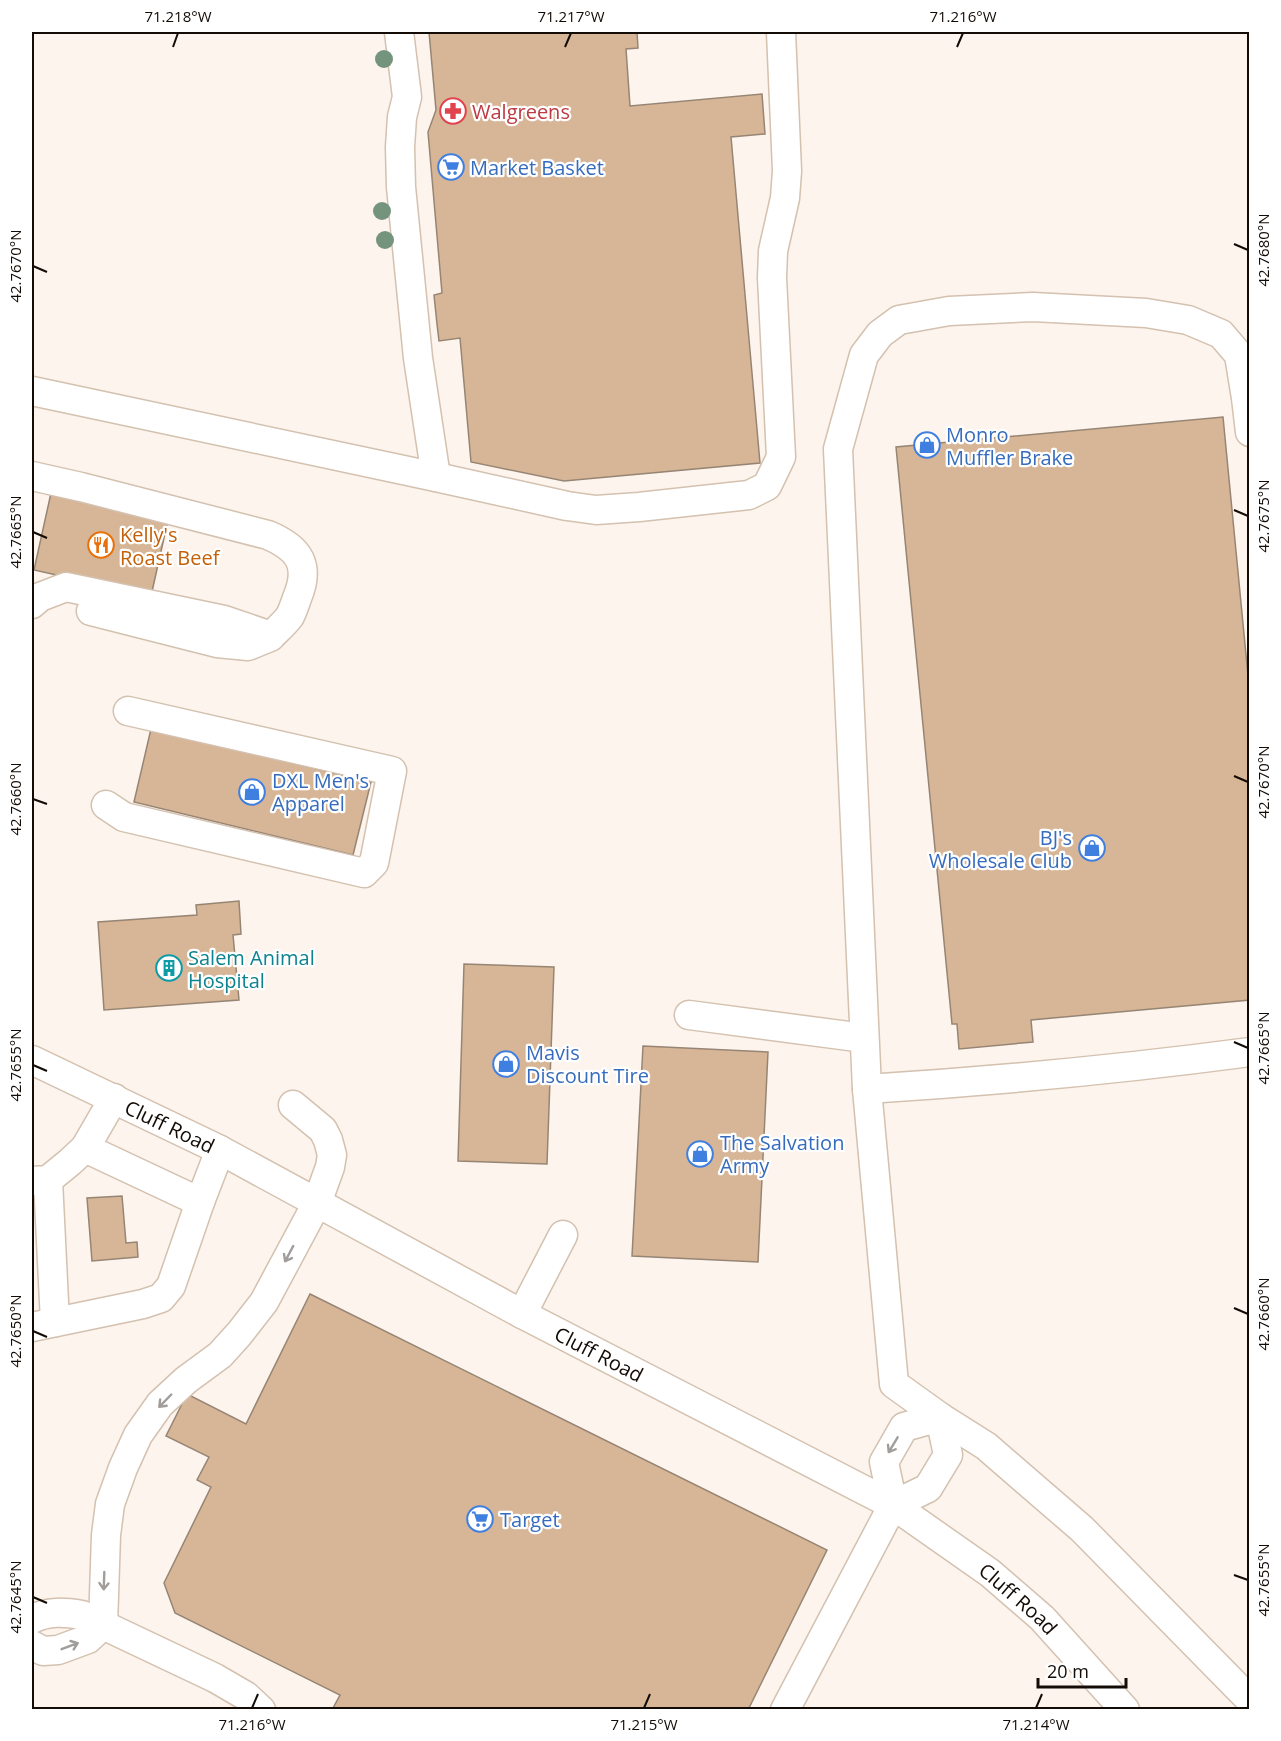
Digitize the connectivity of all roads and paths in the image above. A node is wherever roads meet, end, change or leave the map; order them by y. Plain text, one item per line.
1 (399, 32) edge
2 (781, 32) edge
3 (32, 392) edge
4 (1250, 432) edge
5 (32, 476) edge
6 (436, 477) junction
7 (36, 600) edge
8 (128, 711) dead end
9 (106, 805) dead end
10 (689, 1015) dead end
11 (864, 1038) junction
12 (1250, 1052) edge
13 (32, 1060) edge
14 (867, 1089) junction
15 (114, 1098) junction
16 (293, 1105) dead end
17 (85, 1148) junction
18 (220, 1150) junction
19 (40, 1180) edge
20 (200, 1202) junction
21 (317, 1203) junction
22 (563, 1235) dead end
23 (522, 1314) junction
24 (43, 1324) edge
25 (940, 1417) junction
26 (893, 1505) junction
27 (32, 1619) edge
28 (103, 1624) junction
29 (32, 1645) edge
30 (1250, 1700) edge
31 (261, 1710) edge
32 (785, 1710) edge
33 (1125, 1710) edge

1 - 6 street
2 - 6 street
3 - 6 street
4 - 11 street
5 - 7 street
8 - 9 street
10 - 11 street
11 - 14 street
12 - 14 street
13 - 15 street, Cluff Road
14 - 25 street
15 - 17 street
15 - 18 street, Cluff Road
16 - 21 street
17 - 19 street
17 - 20 street
18 - 20 street
18 - 21 street, Cluff Road
19 - 24 street
20 - 24 street
21 - 23 street, Cluff Road
21 -> 28 street
22 - 23 street
23 - 26 street, Cluff Road
25 - 26 street
25 -> 26 street
25 - 30 street
26 - 32 street
26 - 33 street, Cluff Road
27 - 28 street
29 -> 28 street
28 - 31 street

